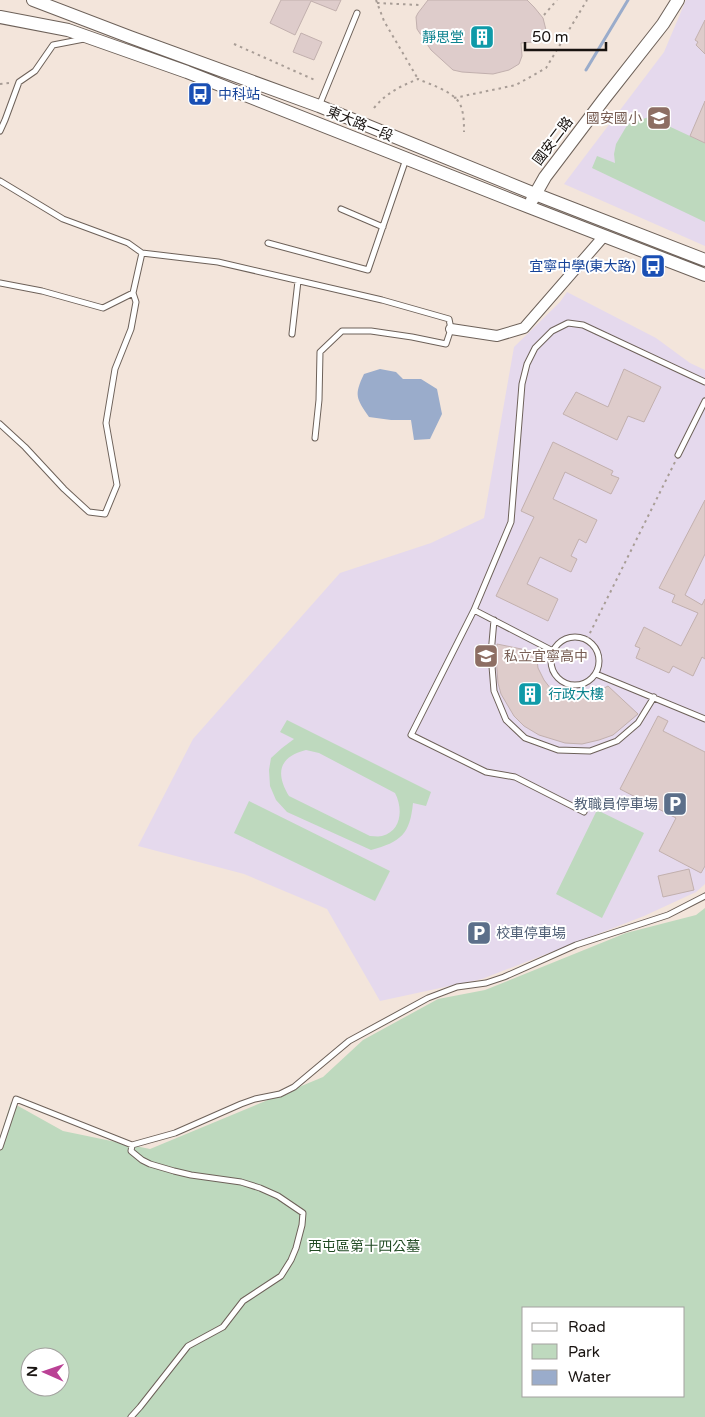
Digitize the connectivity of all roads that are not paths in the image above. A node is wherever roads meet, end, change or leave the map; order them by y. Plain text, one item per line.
1 (34, 0) edge
2 (678, 0) edge
3 (357, 13) dead end
4 (0, 17) edge
5 (89, 38) junction
6 (319, 106) junction
7 (0, 131) edge
8 (406, 159) junction
9 (0, 181) edge
10 (535, 194) junction
11 (529, 207) junction
12 (340, 209) dead end
13 (383, 228) junction
14 (604, 236) junction
15 (268, 243) dead end
16 (142, 253) junction
17 (705, 260) edge
18 (705, 275) edge
19 (298, 281) junction
20 (0, 284) edge
21 (133, 293) junction
22 (451, 329) junction
23 (292, 334) dead end
24 (705, 382) edge
25 (705, 401) edge
26 (0, 424) edge
27 (316, 438) dead end
28 (678, 455) road end
29 (474, 610) junction
30 (494, 620) junction
31 (553, 651) junction
32 (596, 674) junction
33 (654, 697) junction
34 (705, 719) edge
35 (584, 812) dead end
36 (705, 896) edge
37 (132, 1145) junction
38 (0, 1147) edge
39 (131, 1417) edge

1 - 6 street, 東大路一段
2 - 10 street, 國安二路
3 - 6 lane
4 - 5 street, 東大路一段
5 - 7 lane
5 - 8 street, 東大路一段
6 - 10 street, 東大路一段
8 - 11 street, 東大路一段
8 - 13 lane
9 - 16 lane
10 - 11 street, 國安二路
10 - 17 street, 東大路一段
11 - 14 street, 東大路一段
12 - 13 lane
13 - 15 lane
14 - 18 street, 東大路一段
14 - 22 street
16 - 19 lane
16 - 21 lane
19 - 22 lane
19 - 23 lane
20 - 21 lane
21 - 26 lane
22 - 27 lane
24 - 29 lane
25 - 28 lane
29 - 30 lane
29 - 35 lane
30 - 31 lane
30 - 33 lane
31 - 32 lane
31 - 32 lane
32 - 33 lane
33 - 34 lane
36 - 37 lane
37 - 38 lane
37 - 39 lane

